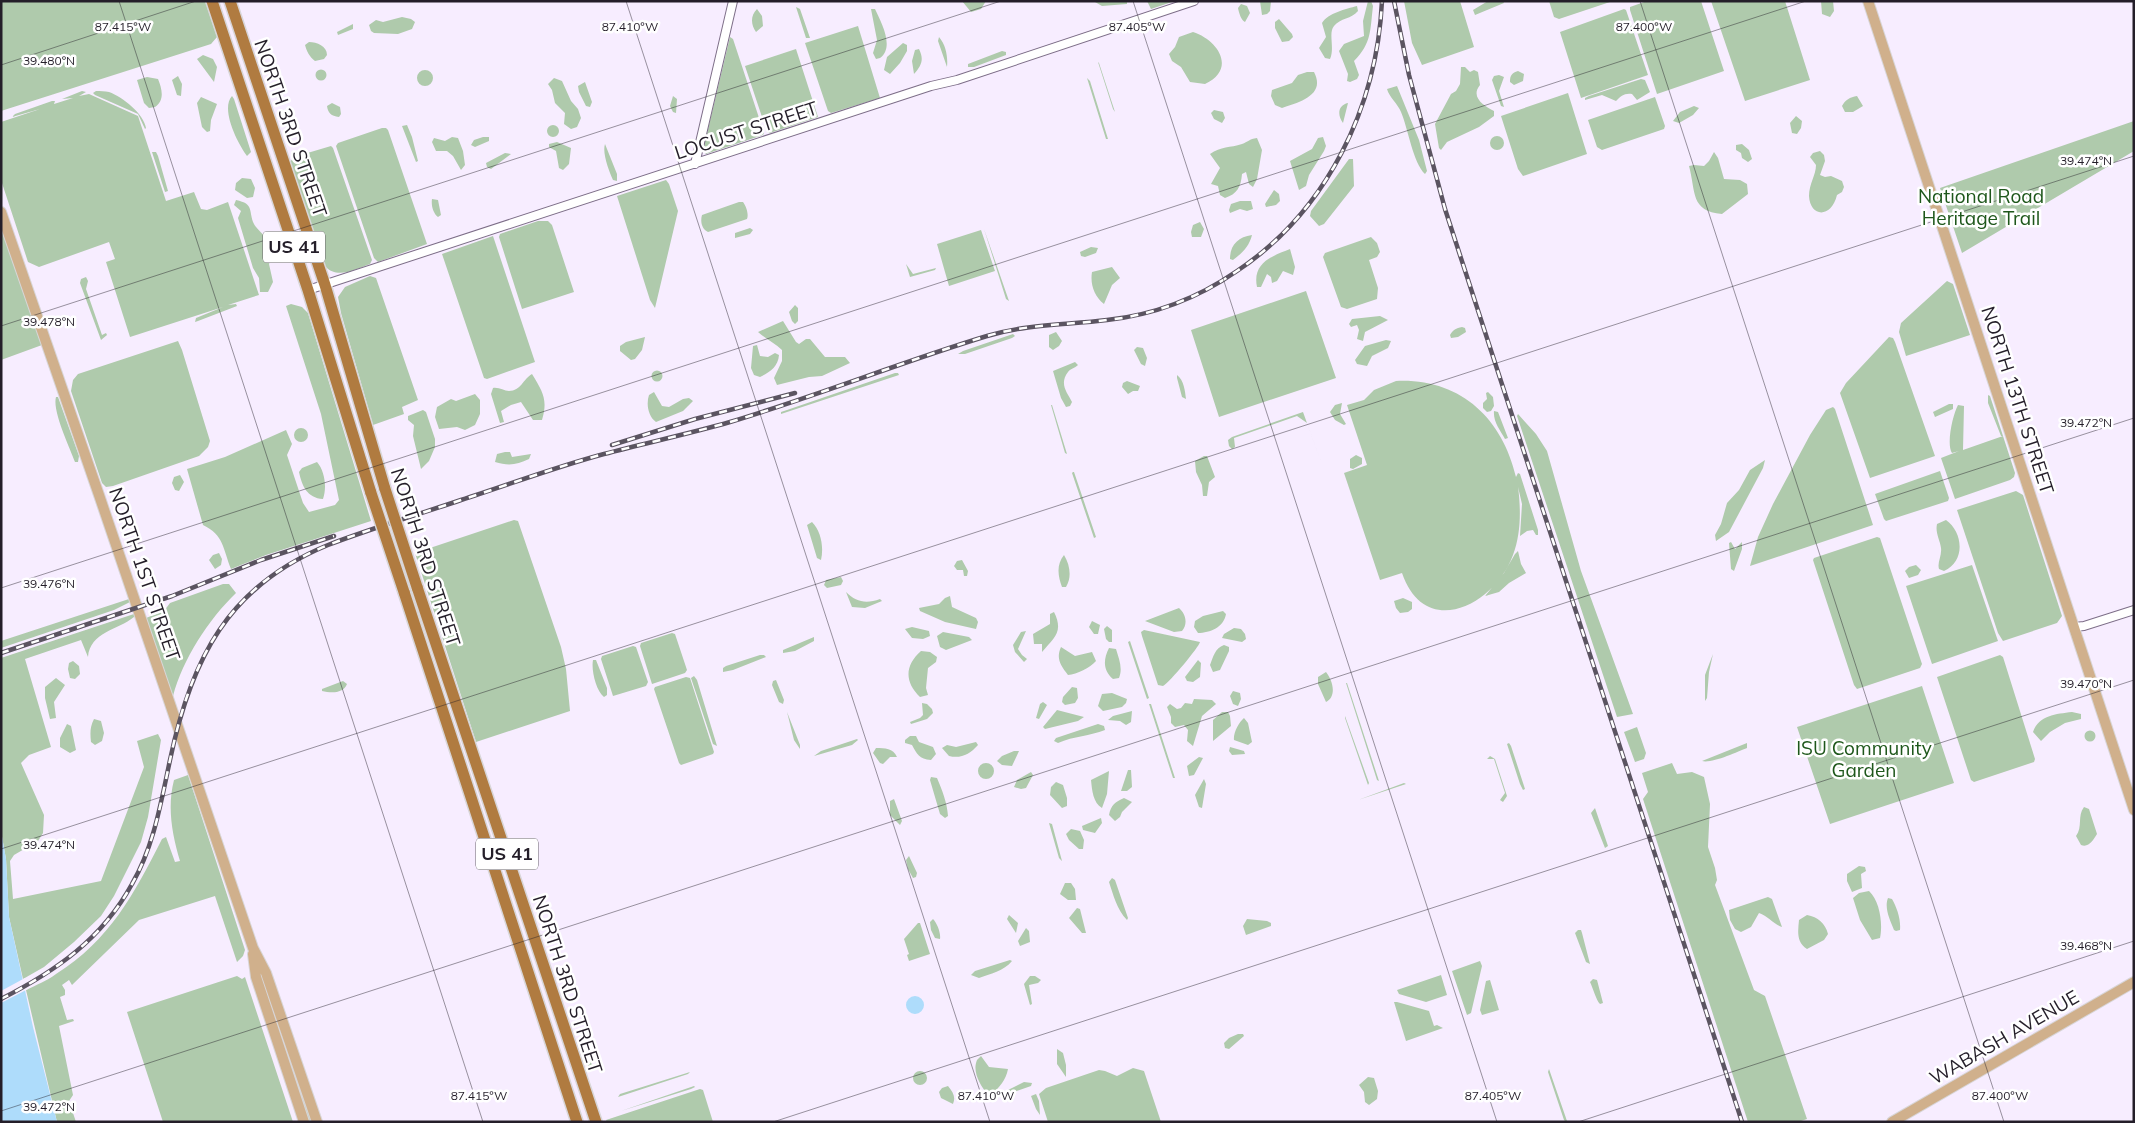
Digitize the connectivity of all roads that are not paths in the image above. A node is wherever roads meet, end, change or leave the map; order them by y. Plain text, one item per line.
1 (212, 1) edge
2 (230, 1) edge
3 (733, 1) edge
4 (1194, 1) edge
5 (1868, 1) edge
6 (695, 164) junction
7 (1, 212) edge
8 (325, 285) junction
9 (308, 290) junction
10 (2134, 610) edge
11 (2074, 627) junction
12 (2134, 810) edge
13 (253, 948) junction
14 (2134, 982) edge
15 (304, 1122) edge
16 (316, 1122) edge
17 (578, 1122) edge
18 (596, 1122) edge
19 (1892, 1122) edge

1 - 9 highway, NORTH 3RD STREET / US 41
2 - 8 highway, NORTH 3RD STREET / US 41
3 - 6 street
4 - 6 street, LOCUST STREET
5 - 11 main road, NORTH 13TH STREET
6 - 8 street, LOCUST STREET
7 - 13 main road, NORTH 1ST STREET
8 - 9 street, LOCUST STREET
8 - 18 highway, NORTH 3RD STREET / US 41, bridge
9 - 17 highway, NORTH 3RD STREET / US 41, bridge
10 - 11 street
11 - 12 main road, NORTH 13TH STREET
13 - 15 main road, NORTH 1ST STREET
13 - 16 main road, NORTH 1ST STREET
14 - 19 main road, WABASH AVENUE

